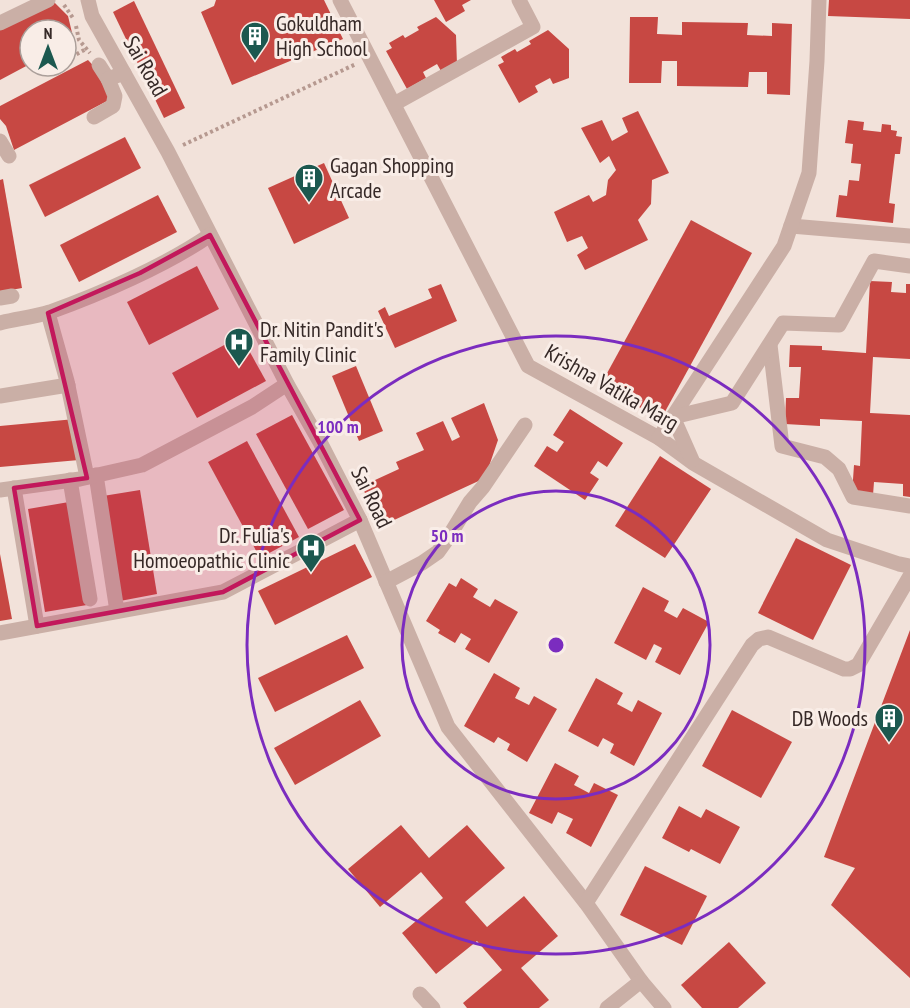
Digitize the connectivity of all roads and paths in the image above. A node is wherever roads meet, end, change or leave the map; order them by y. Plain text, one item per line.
1 (48, 0) edge
2 (59, 0) edge
3 (88, 0) edge
4 (340, 0) edge
5 (519, 0) edge
6 (819, 0) edge
7 (0, 23) edge
8 (86, 49) junction
9 (78, 53) edge
10 (370, 57) junction
11 (96, 61) joint
12 (124, 73) junction
13 (108, 79) junction
14 (394, 104) junction
15 (94, 117) dead end
16 (0, 141) edge
17 (168, 152) junction
18 (9, 156) dead end
19 (791, 225) junction
20 (210, 235) junction
21 (910, 236) edge
22 (910, 266) edge
23 (48, 313) junction
24 (0, 323) edge
25 (770, 345) junction
26 (287, 384) junction
27 (68, 385) junction
28 (0, 396) edge
29 (673, 417) junction
30 (525, 425) dead end
31 (659, 438) junction
32 (693, 463) junction
33 (92, 476) junction
34 (69, 480) junction
35 (7, 489) edge
36 (910, 506) edge
37 (360, 520) junction
38 (910, 566) edge
39 (910, 576) edge
40 (386, 582) junction
41 (90, 599) dead end
42 (117, 611) junction
43 (37, 626) junction
44 (0, 633) edge
45 (586, 903) junction
46 (641, 981) junction
47 (420, 994) dead end
48 (433, 1008) edge
49 (607, 1008) edge
50 (664, 1008) edge

1 - 7 street
2 - 8 path
3 - 12 street, Sai Road
4 - 10 street, Krishna Vatika Marg
5 - 14 street
6 - 19 street
8 - 9 path
8 - 11 path
10 - 14 street, Krishna Vatika Marg
10 - 17 path
11 - 13 street
12 - 13 street
12 - 17 street, Sai Road
13 - 15 street
14 - 31 street, Krishna Vatika Marg
16 - 18 street
17 - 20 street, Sai Road
19 - 21 street
19 - 29 street
20 - 23 street
20 - 26 street, Sai Road
22 - 25 street
23 - 24 street
23 - 27 street
25 - 29 street
25 - 36 street
26 - 33 street
26 - 37 street, Sai Road
27 - 28 street
27 - 33 street
29 - 31 street
29 - 32 street
30 - 40 street
31 - 32 street, Krishna Vatika Marg
32 - 38 street, Krishna Vatika Marg
33 - 34 street
33 - 42 street
34 - 35 street
34 - 41 street
35 - 43 street
37 - 40 street, Sai Road
37 - 42 street
39 - 45 street
40 - 45 street, Sai Road
42 - 43 street
43 - 44 street
45 - 46 street, Sai Road
46 - 49 street
46 - 50 street, Sai Road
47 - 48 street

